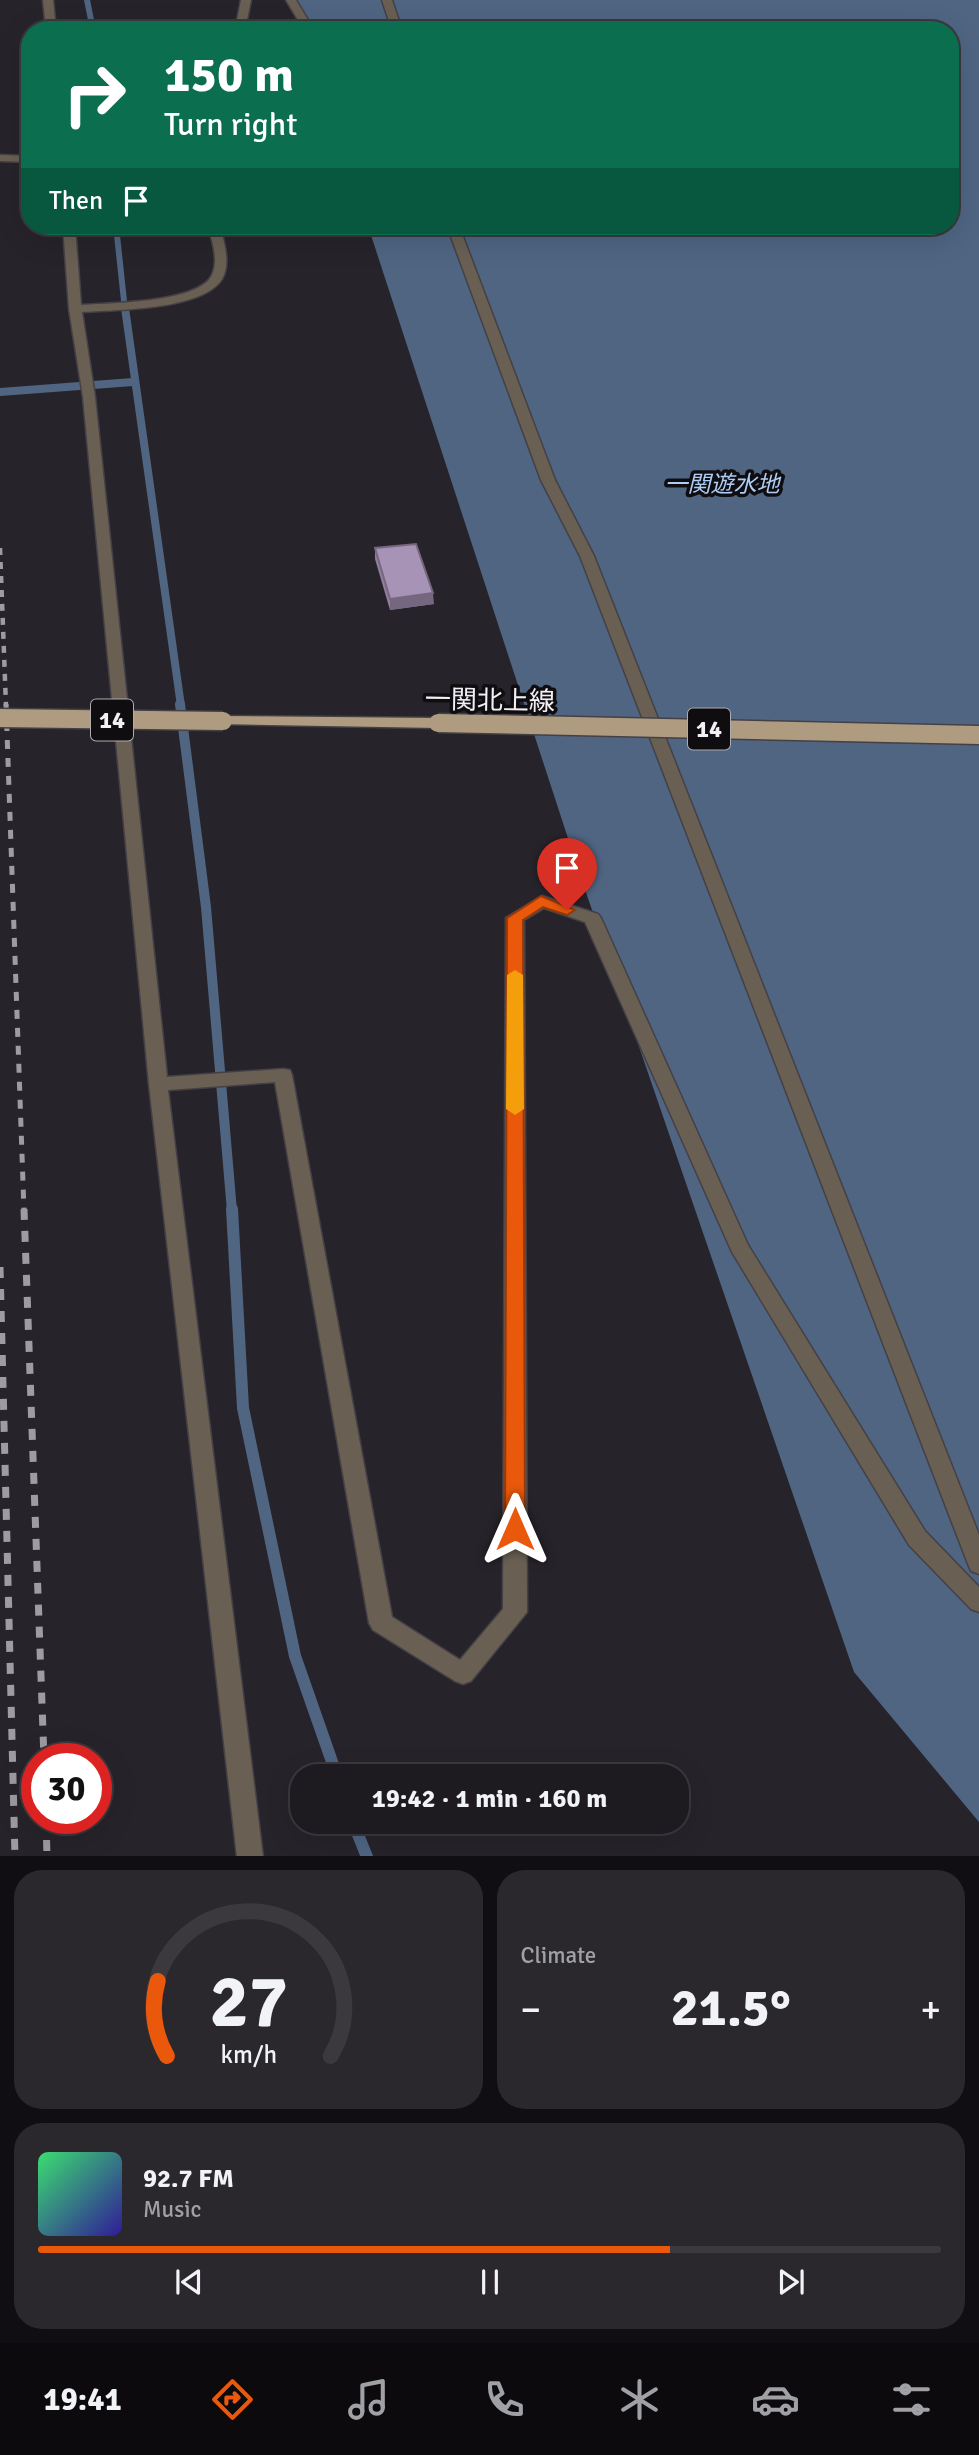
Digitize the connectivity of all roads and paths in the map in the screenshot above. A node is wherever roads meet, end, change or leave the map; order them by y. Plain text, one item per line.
1 (48, 0) edge
2 (246, 0) edge
3 (291, 0) edge
4 (387, 0) edge
5 (50, 21) edge
6 (242, 21) edge
7 (304, 21) edge
8 (394, 21) edge
9 (0, 158) edge
10 (21, 159) edge
11 (70, 235) edge
12 (216, 235) edge
13 (456, 235) edge
14 (75, 309) junction
15 (0, 719) edge
16 (979, 736) edge
17 (158, 1084) junction
18 (979, 1564) edge
19 (979, 1602) edge
20 (250, 1856) edge

1 - 5 street
2 - 6 street
3 - 7 street
4 - 8 street
9 - 10 street
11 - 14 street
12 - 14 street
13 - 18 street
14 - 17 street
15 - 16 main road, 一関北上線 / 14, bridge
17 - 19 street
17 - 20 street

